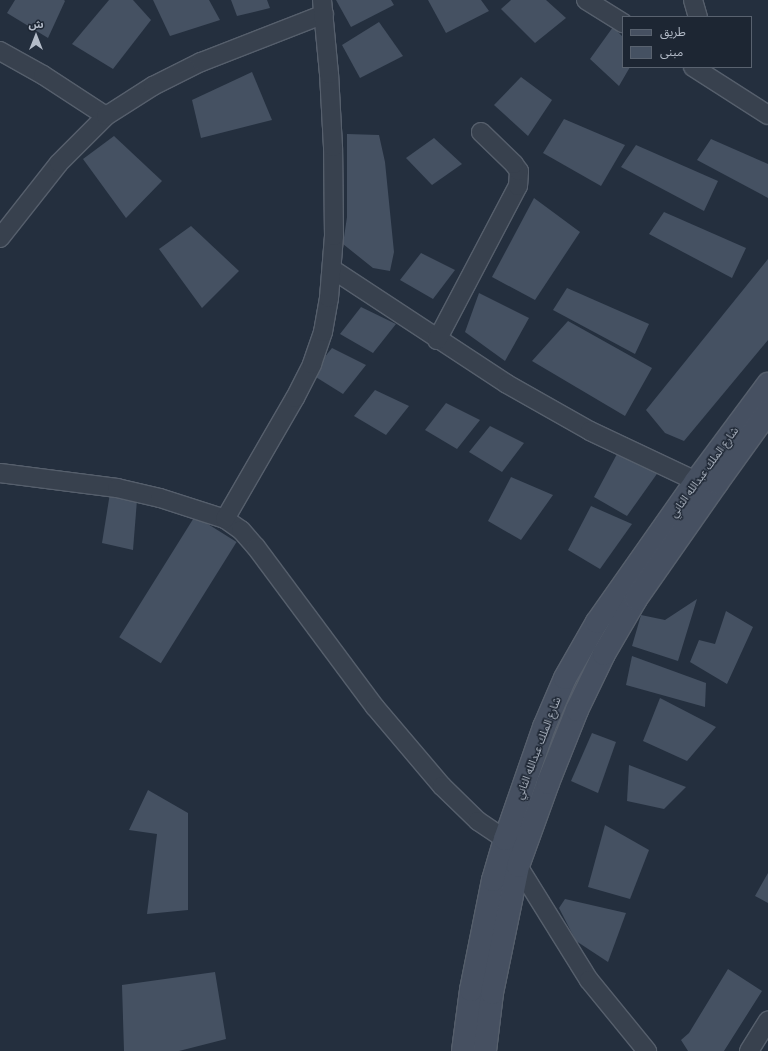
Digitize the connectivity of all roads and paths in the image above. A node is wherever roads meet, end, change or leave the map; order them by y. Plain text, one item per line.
1 (586, 0) edge
2 (323, 7) edge
3 (622, 22) edge
4 (0, 51) edge
5 (695, 68) edge
6 (714, 68) edge
7 (719, 84) junction
8 (768, 115) edge
9 (106, 116) junction
10 (481, 132) dead end
11 (0, 238) edge
12 (332, 269) junction
13 (437, 340) junction
14 (768, 384) edge
15 (768, 412) edge
16 (0, 473) edge
17 (696, 481) junction
18 (225, 519) junction
19 (505, 839) junction
20 (518, 866) junction
21 (768, 1020) edge
22 (463, 1051) edge
23 (485, 1051) edge
24 (647, 1051) edge
25 (749, 1051) edge

1 - 3 street
2 - 9 street
2 - 12 street
4 - 9 street
5 - 7 street
6 - 7 street
7 - 8 street
9 - 11 street
10 - 13 street
12 - 13 street
12 - 18 street
13 - 17 street
14 - 17 main road, شارع الملك عبدالله الثاني
15 - 20 main road, شارع الملك عبدالله الثاني
16 - 18 street
17 - 19 main road, شارع الملك عبدالله الثاني
18 - 19 street
19 - 22 main road, شارع الملك عبدالله الثاني
20 - 23 main road, شارع الملك عبدالله الثاني
20 - 24 street
21 - 25 street

